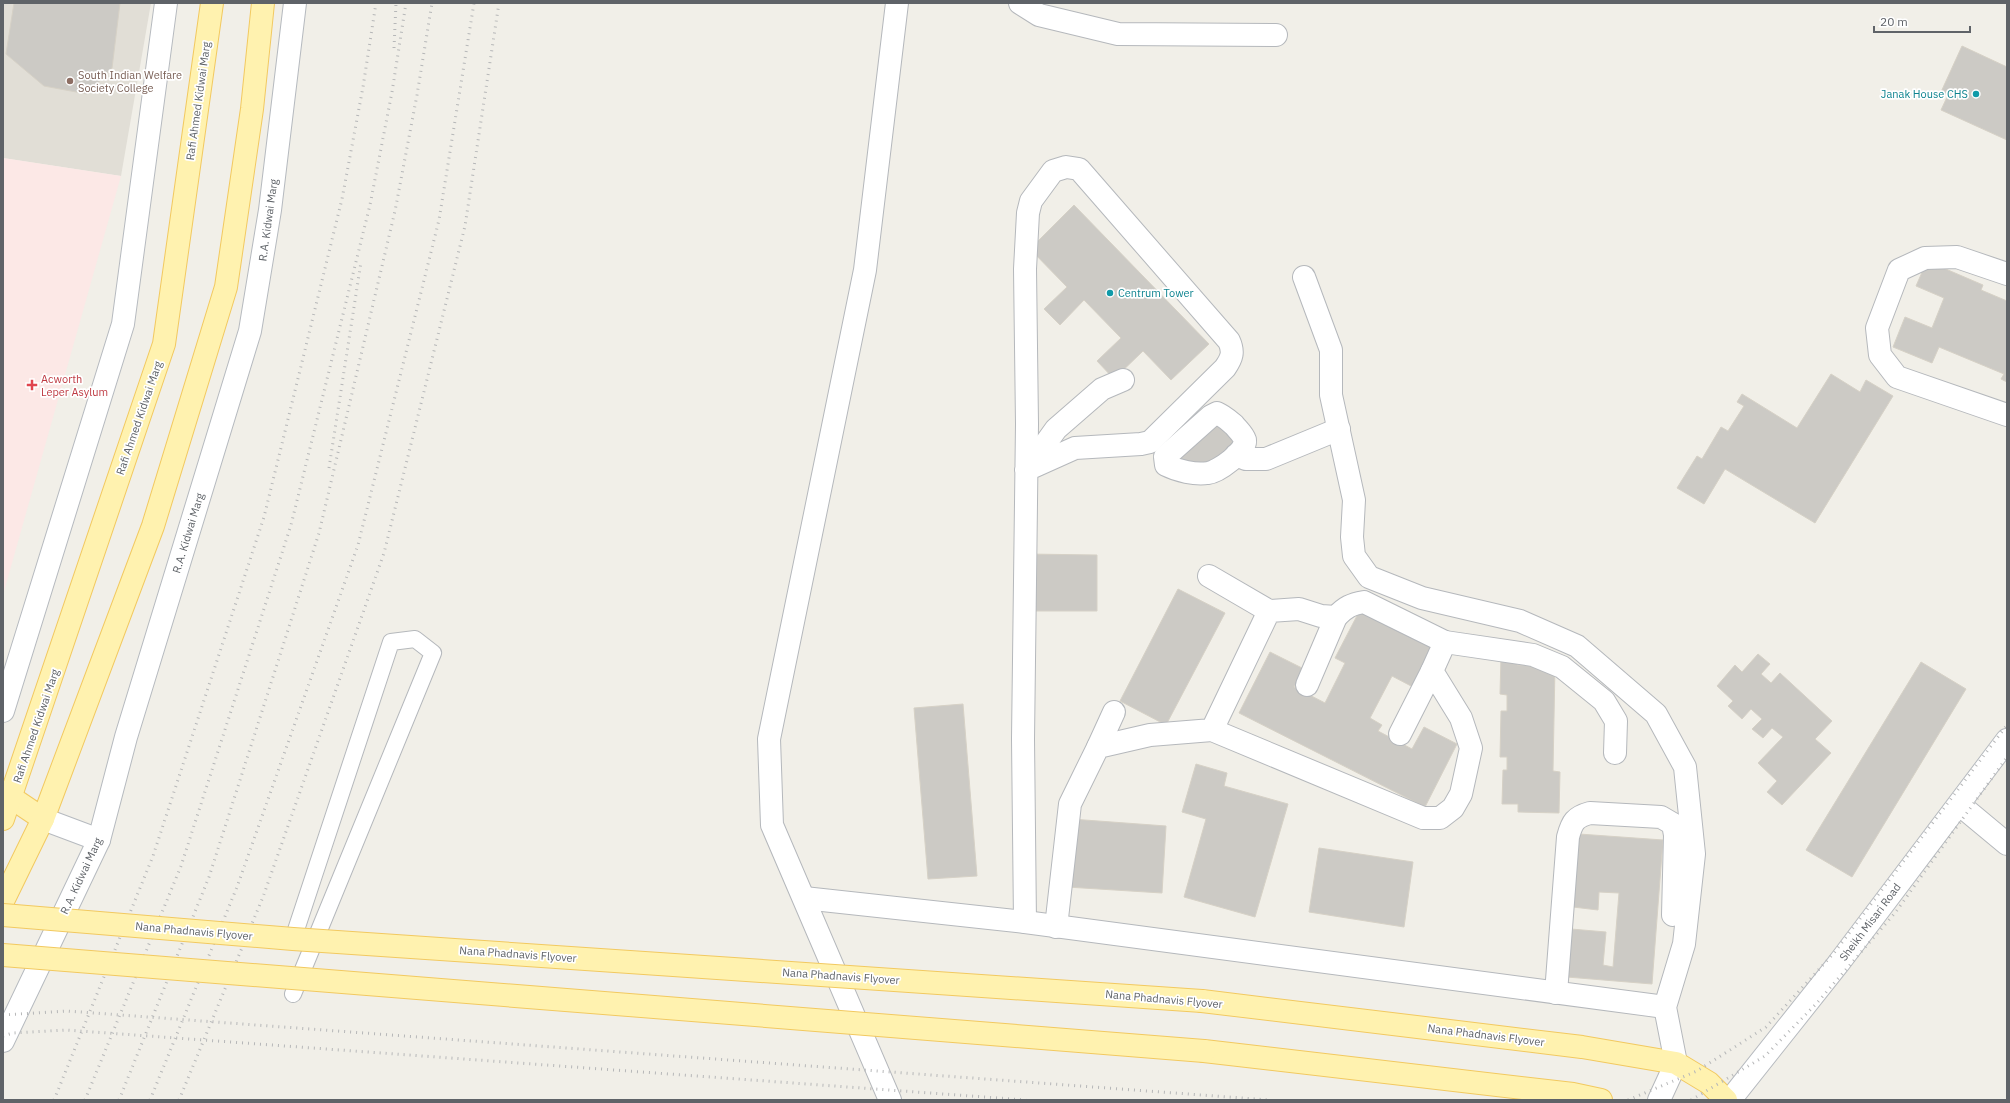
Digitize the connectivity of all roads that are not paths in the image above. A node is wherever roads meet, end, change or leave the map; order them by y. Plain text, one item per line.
1 (166, 3) edge
2 (212, 3) edge
3 (263, 3) edge
4 (295, 3) edge
5 (897, 3) edge
6 (1020, 3) edge
7 (1276, 35) dead end
8 (2007, 274) edge
9 (1304, 277) dead end
10 (1123, 380) dead end
11 (2007, 415) edge
12 (1339, 429) junction
13 (1240, 450) dead end
14 (1026, 470) junction
15 (1209, 576) dead end
16 (1269, 611) junction
17 (1336, 617) junction
18 (1445, 642) junction
19 (1432, 671) junction
20 (1307, 685) dead end
21 (3, 711) edge
22 (1114, 712) dead end
23 (1212, 730) junction
24 (1400, 734) dead end
25 (2007, 740) edge
26 (1098, 747) junction
27 (1615, 753) dead end
28 (7, 795) edge
29 (1960, 805) junction
30 (3, 819) edge
31 (44, 819) junction
32 (99, 840) junction
33 (2007, 844) edge
34 (804, 898) junction
35 (3, 901) edge
36 (3, 915) edge
37 (1025, 922) junction
38 (1056, 927) junction
39 (293, 939) junction
40 (3, 955) edge
41 (1556, 993) junction
42 (293, 994) dead end
43 (1658, 1007) junction
44 (3, 1041) edge
45 (1676, 1063) junction
46 (890, 1100) edge
47 (1601, 1100) edge
48 (1658, 1100) edge
49 (1726, 1100) edge
50 (1730, 1100) edge

1 - 21 street
2 - 28 main road, Rafi Ahmed Kidwai Marg
3 - 31 main road
4 - 32 street, R.A. Kidwai Marg
5 - 34 street
6 - 7 street
8 - 11 street
9 - 12 street
10 - 14 street
12 - 13 street
12 - 43 street
14 - 14 street
14 - 37 street
15 - 16 street
16 - 17 street
16 - 23 street
17 - 18 street
17 - 20 street
18 - 19 street
18 - 27 street
19 - 23 street
19 - 24 street
22 - 26 street
23 - 26 street
25 - 29 street, Sheikh Misari Road
26 - 38 street
28 - 30 main road, Rafi Ahmed Kidwai Marg
28 - 31 main road
29 - 33 street
29 - 50 street, Sheikh Misari Road
31 - 32 street
31 - 35 main road
32 - 44 street, R.A. Kidwai Marg
34 - 37 street
34 - 46 street
36 - 39 main road, Nana Phadnavis Flyover, bridge
37 - 38 street
38 - 41 street
39 - 42 lane
39 - 45 main road, Nana Phadnavis Flyover, bridge
40 - 47 main road, bridge
41 - 43 street
41 - 43 street
43 - 45 street
45 - 48 street
45 - 49 main road

